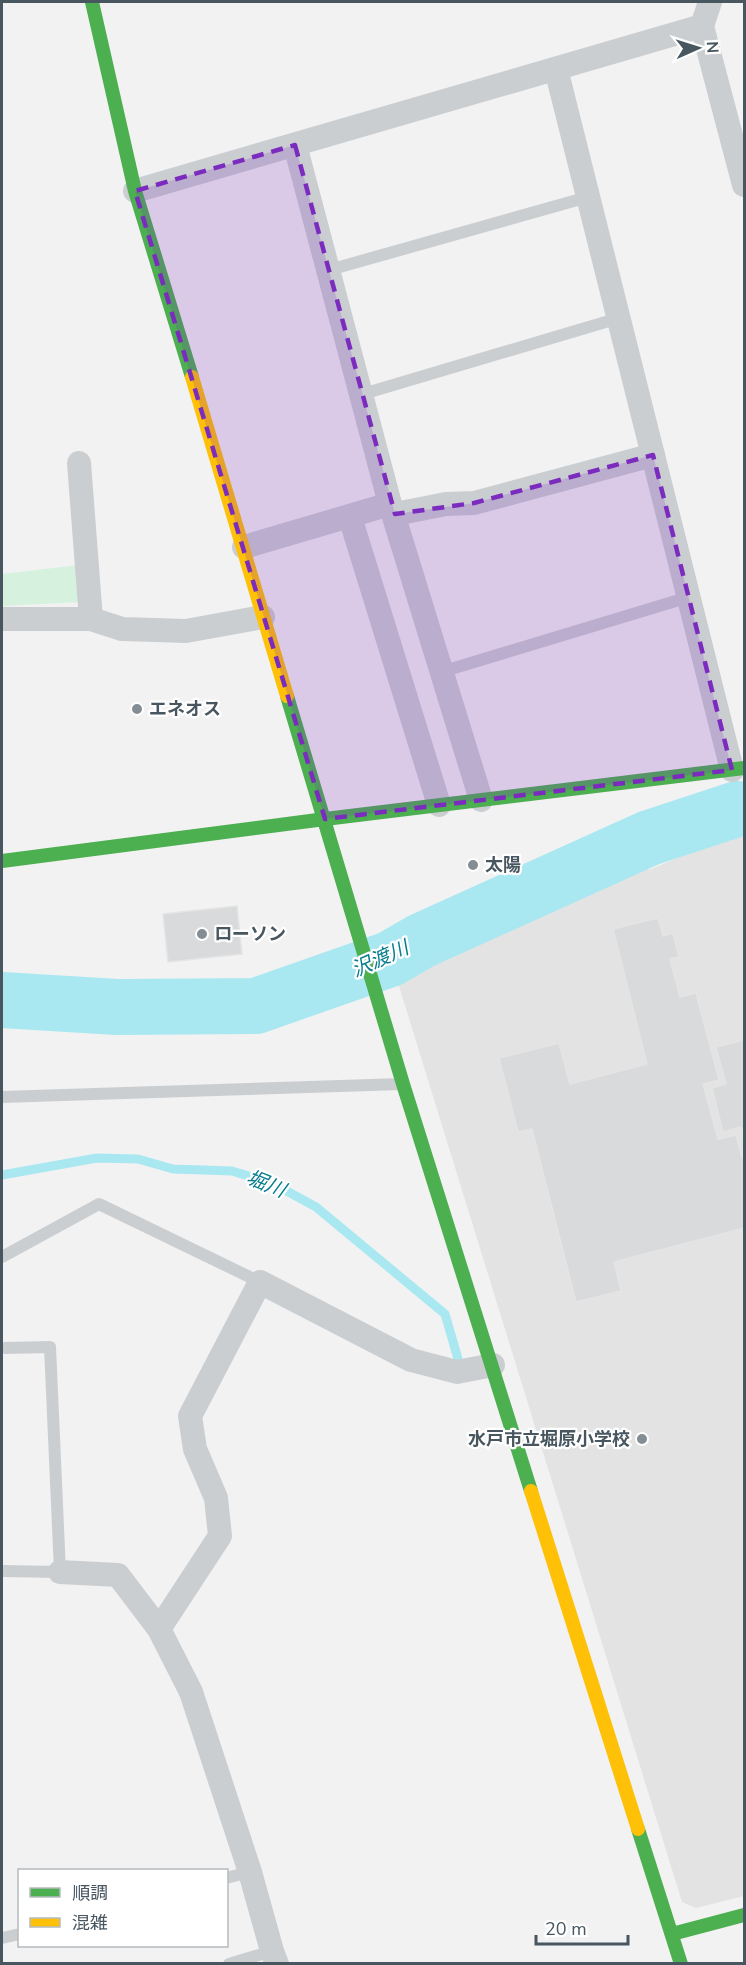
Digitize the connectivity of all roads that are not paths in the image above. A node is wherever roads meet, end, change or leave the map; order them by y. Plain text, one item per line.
1 (92, 2) edge
2 (710, 2) edge
3 (702, 26) junction
4 (556, 69) junction
5 (294, 145) junction
6 (744, 185) edge
7 (135, 191) junction
8 (588, 197) junction
9 (329, 270) junction
10 (619, 318) junction
11 (373, 391) dead end
12 (653, 455) junction
13 (79, 463) dead end
14 (392, 509) junction
15 (350, 517) junction
16 (244, 547) junction
17 (689, 597) junction
18 (262, 617) junction
19 (2, 619) edge
20 (91, 619) junction
21 (441, 672) junction
22 (738, 769) edge
23 (481, 800) junction
24 (439, 805) junction
25 (325, 819) junction
26 (2, 861) edge
27 (403, 1084) junction
28 (2, 1097) edge
29 (2, 1257) edge
30 (260, 1282) junction
31 (5, 1348) dead end
32 (493, 1365) junction
33 (2, 1571) edge
34 (60, 1572) junction
35 (159, 1629) junction
36 (250, 1872) junction
37 (228, 1878) edge
38 (744, 1915) edge
39 (18, 1934) edge
40 (672, 1934) junction
41 (2, 1938) edge
42 (274, 1957) edge
43 (229, 1964) edge
44 (681, 1964) edge

1 - 7 street
2 - 3 street
3 - 4 street
3 - 6 street
4 - 5 street
4 - 8 street
5 - 7 street
5 - 9 street
7 - 16 street
8 - 9 lane
8 - 10 street
9 - 14 street
10 - 11 lane
10 - 12 street
12 - 14 street
12 - 17 street
13 - 20 street
14 - 15 street
14 - 21 street
15 - 16 street
15 - 24 street
16 - 18 street
17 - 21 lane
17 - 22 street
18 - 20 street
18 - 25 street
19 - 20 street
21 - 23 street
22 - 23 street
23 - 24 street
24 - 25 street
25 - 26 street
25 - 27 street
27 - 28 lane
27 - 32 street
29 - 30 lane
30 - 32 street
30 - 35 street
31 - 34 lane
32 - 40 street
33 - 34 lane
34 - 35 street
35 - 36 street
36 - 37 lane
36 - 42 street
38 - 40 street
39 - 41 lane
40 - 44 street
42 - 43 lane

